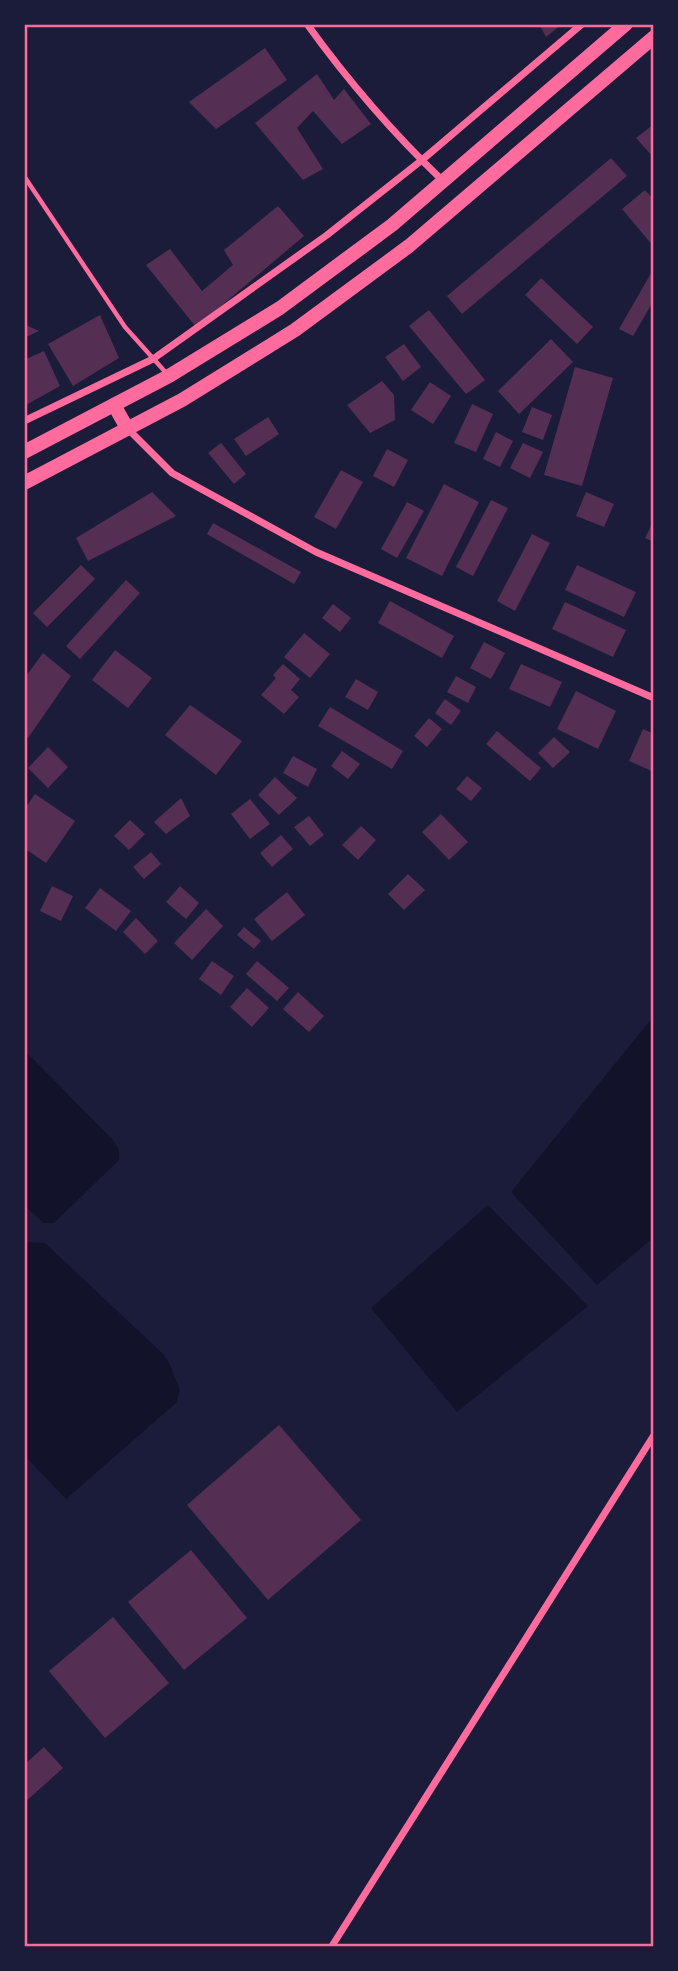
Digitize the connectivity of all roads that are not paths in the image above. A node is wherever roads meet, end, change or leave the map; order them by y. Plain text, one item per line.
1 (307, 24) edge
2 (582, 24) edge
3 (626, 24) edge
4 (653, 37) edge
5 (422, 160) junction
6 (24, 176) edge
7 (443, 181) junction
8 (153, 359) junction
9 (169, 376) junction
10 (114, 405) junction
11 (24, 421) edge
12 (127, 428) junction
13 (24, 452) edge
14 (24, 483) edge
15 (653, 698) edge
16 (653, 1435) edge
17 (332, 1947) edge

1 - 5 street
2 - 5 street
3 - 7 main road
4 - 12 main road
5 - 7 street
5 - 8 street
6 - 8 lane
7 - 9 main road
8 - 9 lane
8 - 11 street
9 - 10 main road
10 - 12 main road
10 - 13 main road
12 - 14 main road
12 - 15 street
16 - 17 street

